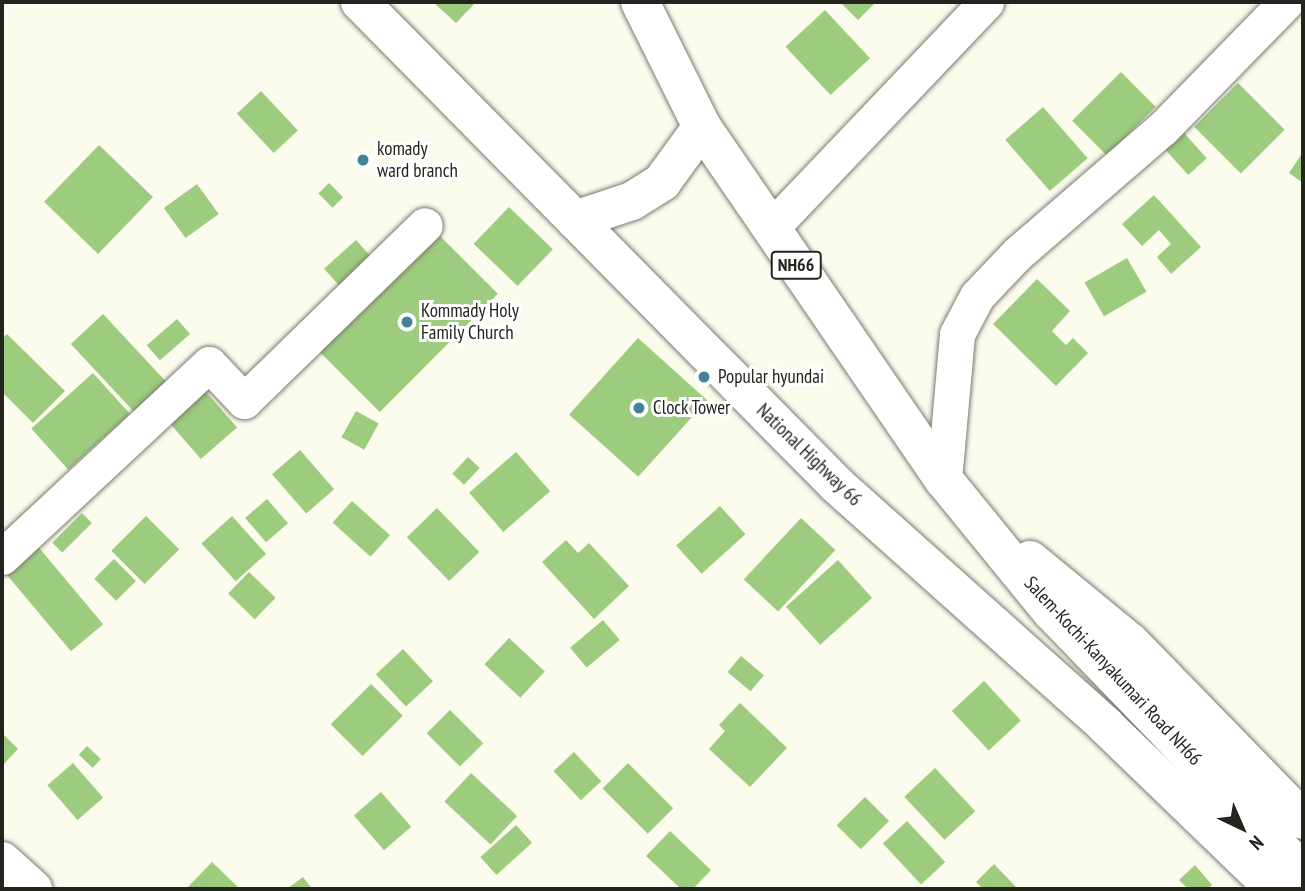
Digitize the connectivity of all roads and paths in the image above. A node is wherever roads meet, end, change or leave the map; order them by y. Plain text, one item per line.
1 (360, 2) edge
2 (640, 2) edge
3 (986, 2) edge
4 (1286, 2) edge
5 (702, 127) junction
6 (575, 220) junction
7 (425, 225) dead end
8 (771, 228) junction
9 (944, 480) junction
10 (975, 514) junction
11 (2, 557) edge
12 (1303, 820) edge
13 (2, 861) edge
14 (1303, 872) edge
15 (33, 889) edge
16 (1275, 889) edge

1 - 6 main road, National Highway 66
2 - 5 main road, Salem-Kochi-Kanyakumari Road NH66 / NH66
3 - 8 street
4 - 9 street
5 - 6 main road
5 - 8 main road, Salem-Kochi-Kanyakumari Road NH66 / NH66
6 - 16 main road, National Highway 66
7 - 11 street
8 - 9 main road, Salem-Kochi-Kanyakumari Road NH66 / NH66
9 - 10 main road, Salem-Kochi-Kanyakumari Road NH66 / NH66
10 - 12 main road, NH66
10 - 14 main road, Salem-Kochi-Kanyakumari Road NH66 / NH66
13 - 15 main road

